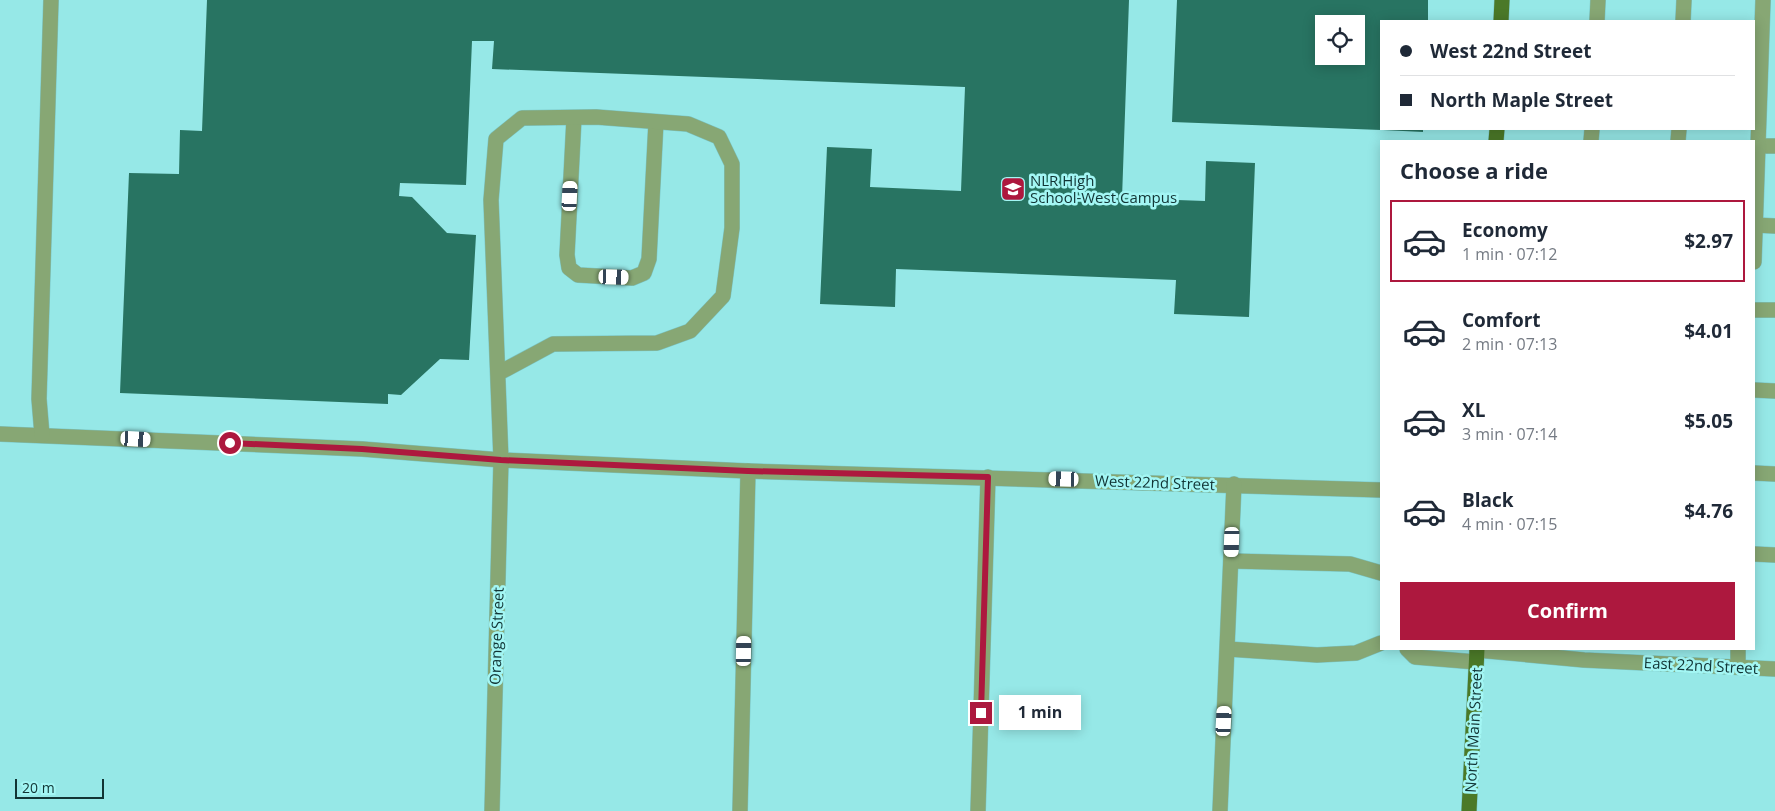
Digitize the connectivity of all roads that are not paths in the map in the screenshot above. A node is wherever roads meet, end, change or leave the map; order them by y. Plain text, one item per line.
1 (51, 0) edge
2 (1502, 0) edge
3 (1598, 0) edge
4 (1684, 0) edge
5 (1763, 0) edge
6 (1502, 20) edge
7 (1597, 20) edge
8 (1683, 20) edge
9 (1768, 61) edge
10 (574, 118) junction
11 (656, 122) junction
12 (1758, 146) junction
13 (1775, 146) edge
14 (1755, 217) edge
15 (1775, 226) edge
16 (1755, 310) edge
17 (1775, 310) edge
18 (499, 372) junction
19 (1755, 390) edge
20 (1775, 391) edge
21 (0, 434) edge
22 (42, 435) junction
23 (501, 460) junction
24 (748, 471) junction
25 (1755, 473) edge
26 (1775, 474) edge
27 (988, 477) junction
28 (1234, 484) junction
29 (1380, 490) edge
30 (1755, 554) edge
31 (1775, 555) edge
32 (1231, 561) junction
33 (1380, 573) edge
34 (1380, 643) edge
35 (1228, 649) junction
36 (1408, 650) edge
37 (1738, 650) edge
38 (1477, 653) edge
39 (1738, 667) junction
40 (1775, 669) edge
41 (492, 811) edge
42 (740, 811) edge
43 (978, 811) edge
44 (1220, 811) edge
45 (1469, 811) edge

1 - 22 street
2 - 6 main road
3 - 7 street
4 - 8 street
5 - 9 street
9 - 12 street
10 - 11 street, Orange Street
10 - 11 street
10 - 18 street, Orange Street
11 - 18 street, Orange Street
12 - 13 street
12 - 14 street
14 - 15 street
16 - 17 street
18 - 23 street, Orange Street
19 - 20 street
21 - 22 street, West 22nd Street
22 - 23 street, West 22nd Street
23 - 24 street, West 22nd Street
23 - 41 street, Orange Street
24 - 27 street, West 22nd Street
24 - 42 street
25 - 26 street
27 - 28 street, West 22nd Street
27 - 43 street
28 - 29 street, West 22nd Street
28 - 32 street
30 - 31 street
32 - 33 street
32 - 35 street
34 - 35 street
35 - 44 street
36 - 38 street, East 22nd Street
37 - 39 street
38 - 39 street, East 22nd Street
38 - 45 main road, North Main Street
39 - 40 street, East 22nd Street

